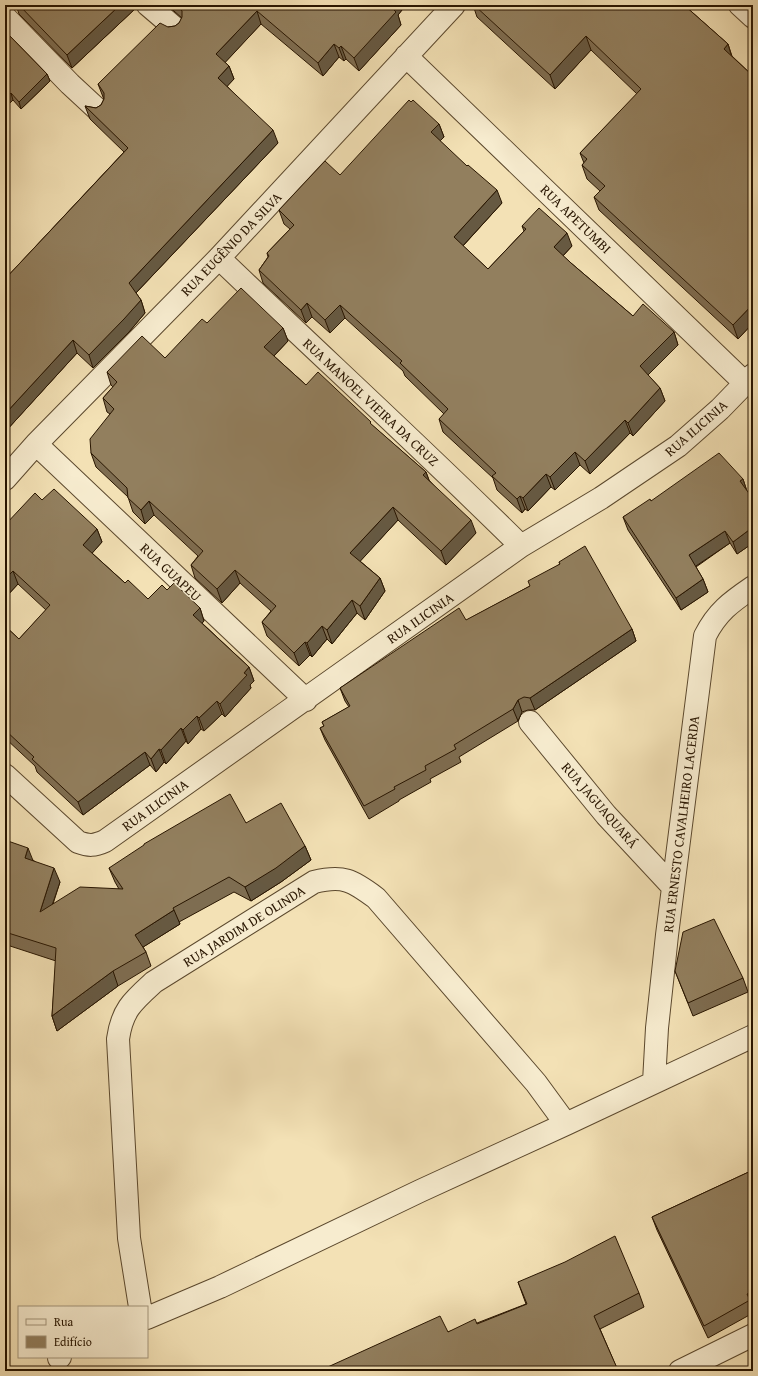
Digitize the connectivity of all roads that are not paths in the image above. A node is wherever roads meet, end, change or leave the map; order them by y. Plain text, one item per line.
1 (148, 5) edge
2 (454, 5) edge
3 (740, 5) edge
4 (5, 17) edge
5 (753, 17) edge
6 (175, 28) edge
7 (406, 56) junction
8 (97, 109) edge
9 (220, 258) junction
10 (749, 379) edge
11 (36, 444) junction
12 (5, 479) edge
13 (521, 546) junction
14 (753, 587) edge
15 (306, 700) junction
16 (530, 722) dead end
17 (5, 775) edge
18 (673, 887) junction
19 (753, 1036) edge
20 (654, 1082) junction
21 (566, 1124) junction
22 (140, 1306) edge
23 (148, 1318) edge
24 (753, 1336) edge
25 (680, 1371) edge

1 - 6 street
2 - 7 street, RUA EUGÊNIO DA SILVA
3 - 5 street
4 - 8 street
7 - 9 street, RUA EUGÊNIO DA SILVA
7 - 10 street, RUA APETUMBI
9 - 11 street, RUA EUGÊNIO DA SILVA
9 - 13 street, RUA MANOEL VIEIRA DA CRUZ
10 - 13 street, RUA ILICINIA
11 - 12 street, RUA EUGÊNIO DA SILVA
11 - 15 street, RUA GUAPEU
13 - 15 street, RUA ILICINIA
14 - 18 street, RUA ERNESTO CAVALHEIRO LACERDA
15 - 17 street, RUA ILICINIA
16 - 18 street, RUA JAGUAQUARÁ
18 - 20 street, RUA ERNESTO CAVALHEIRO LACERDA
19 - 20 street
20 - 21 street
21 - 22 street, RUA JARDIM DE OLINDA
21 - 23 street
24 - 25 street

